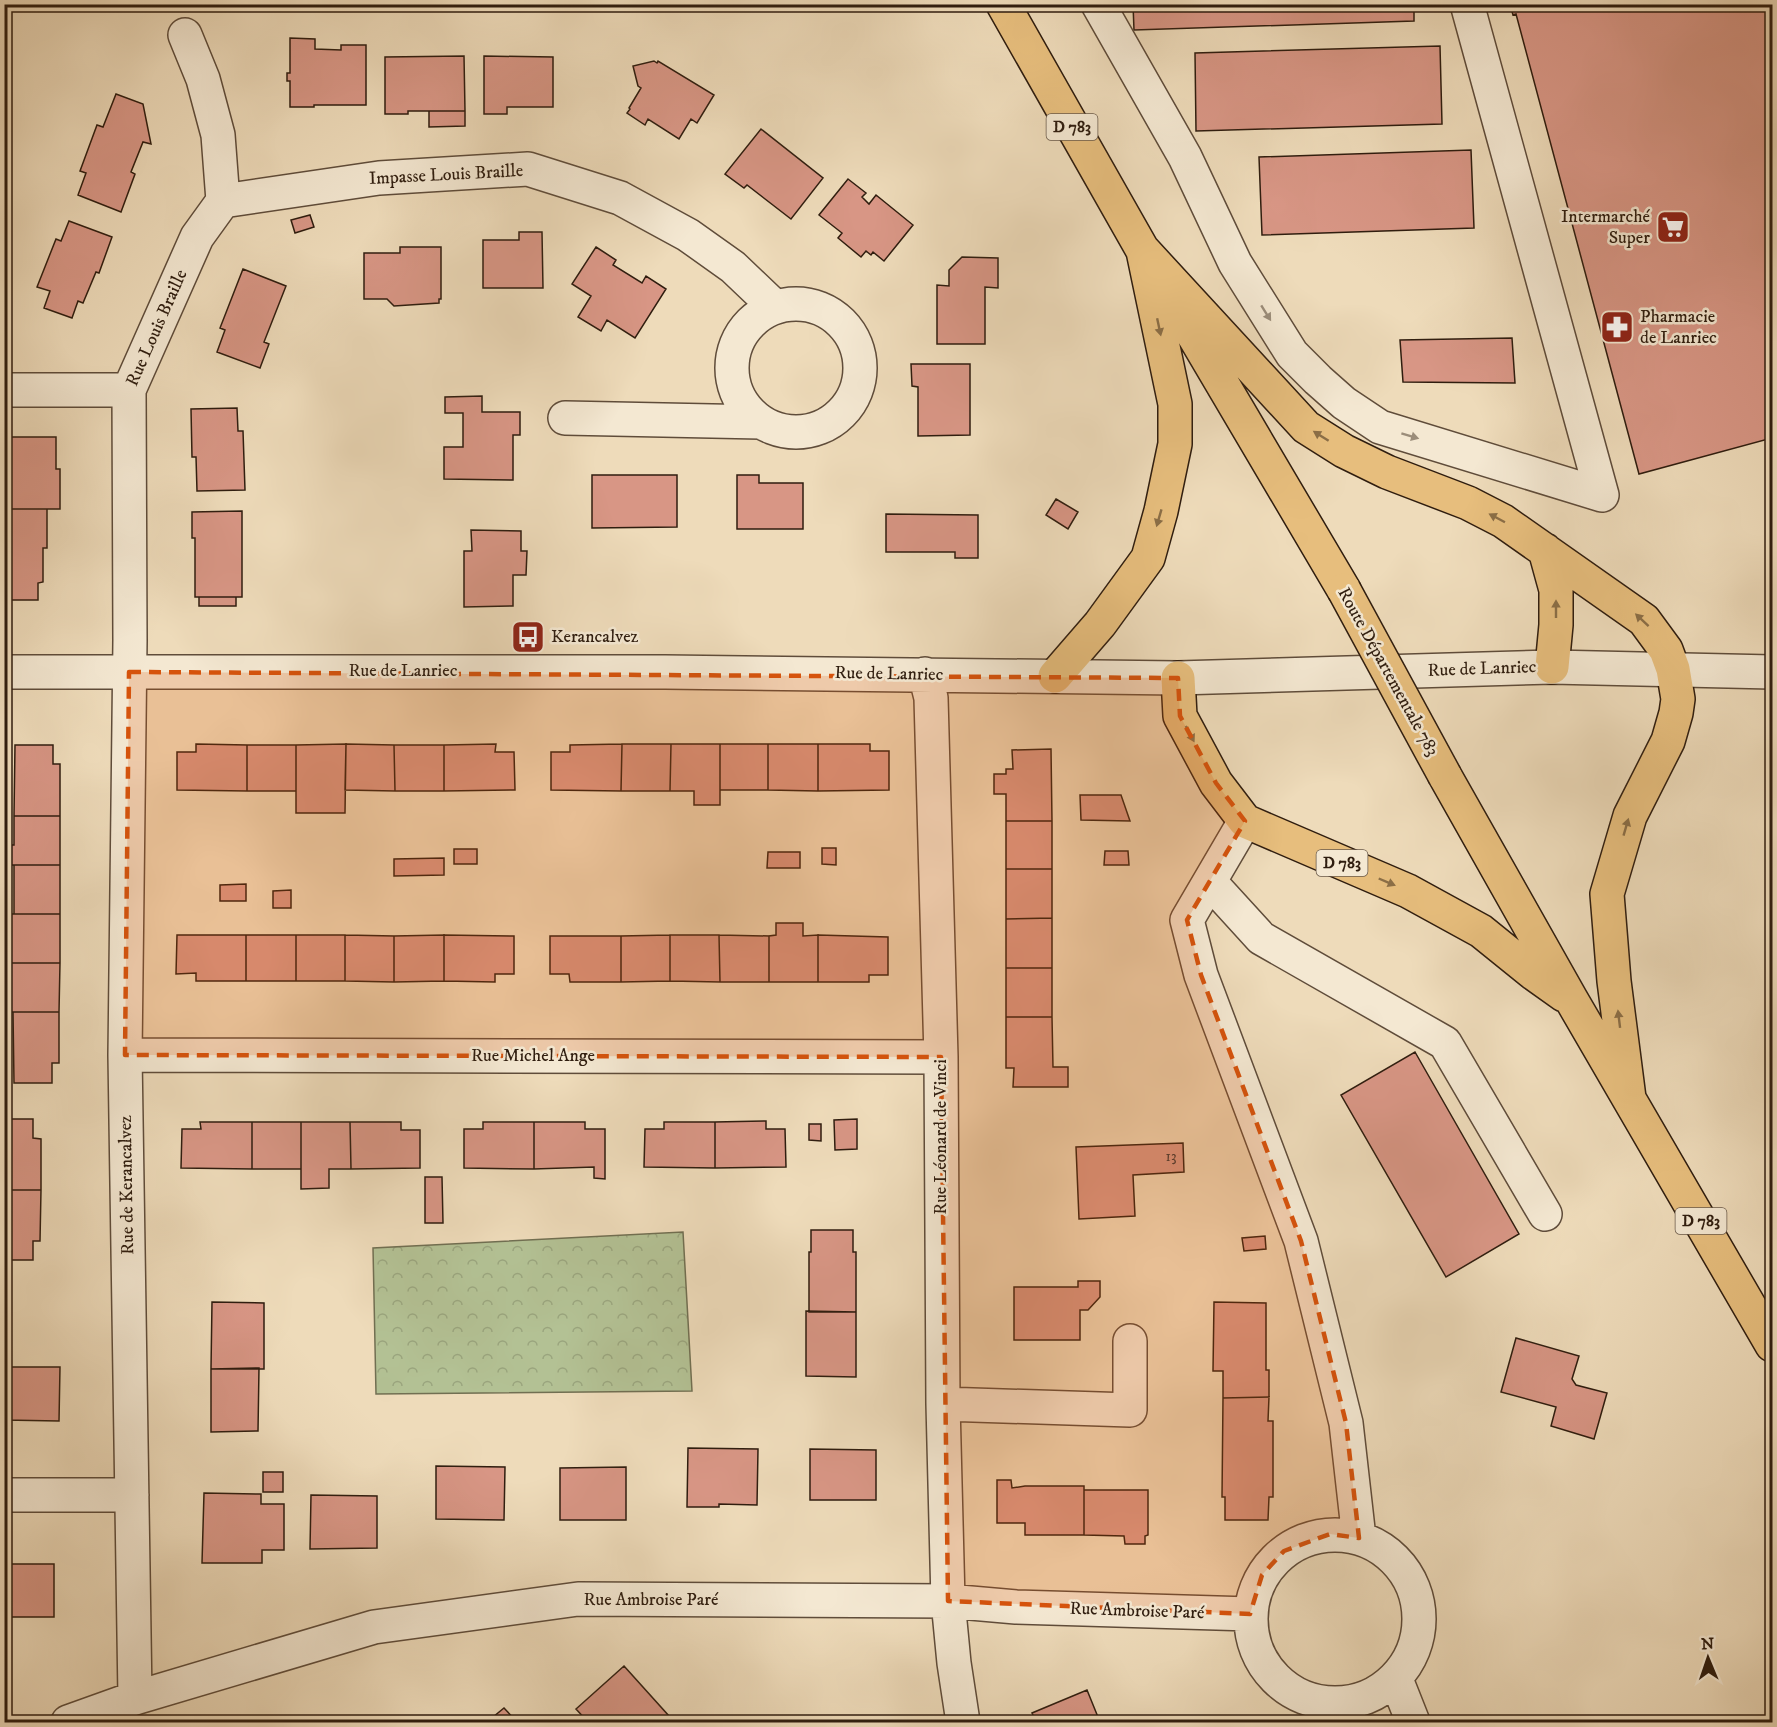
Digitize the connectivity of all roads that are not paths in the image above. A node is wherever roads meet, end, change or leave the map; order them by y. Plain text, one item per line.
1 (1002, 4) edge
2 (1098, 4) edge
3 (1467, 4) edge
4 (185, 35) dead end
5 (223, 201) junction
6 (1142, 249) junction
7 (775, 307) junction
8 (4, 390) edge
9 (129, 390) junction
10 (565, 418) dead end
11 (761, 422) junction
12 (1545, 550) junction
13 (1552, 667) junction
14 (1673, 669) junction
15 (4, 672) edge
16 (129, 672) junction
17 (1773, 672) edge
18 (925, 674) junction
19 (1055, 676) junction
20 (1178, 678) junction
21 (1245, 821) junction
22 (1210, 882) junction
23 (1571, 999) junction
24 (125, 1054) junction
25 (941, 1057) junction
26 (1629, 1098) junction
27 (1545, 1214) dead end
28 (1130, 1341) dead end
29 (1773, 1345) edge
30 (943, 1404) junction
31 (4, 1495) edge
32 (132, 1495) junction
33 (1359, 1538) junction
34 (948, 1601) junction
35 (1250, 1614) junction
36 (1396, 1679) junction
37 (135, 1698) junction
38 (81, 1720) edge
39 (963, 1722) edge
40 (1413, 1722) edge

1 - 6 main road, D 783
2 -> 3 street
4 - 5 street
5 - 7 street, Impasse Louis Braille
5 - 9 street, Rue Louis Braille
12 -> 6 main road, D 783
6 -> 19 main road
6 - 23 main road, Route Départementale 783 / D 783, bridge
7 - 11 street
7 - 11 street
8 - 9 street
9 - 16 street, Rue Louis Braille
10 - 11 street
13 -> 12 main road
14 -> 12 main road, D 783
13 - 14 street, Rue de Lanriec
13 - 20 street, Rue de Lanriec
14 - 17 street, Rue de Lanriec
26 -> 14 main road
15 - 16 street, Rue de Lanriec
16 - 18 street, Rue de Lanriec
16 - 24 street, Rue de Kerancalvez
18 - 19 street, Rue de Lanriec
18 - 25 street, Rue Léonard de Vinci
19 - 20 street, Rue de Lanriec
20 -> 21 main road, D 783
21 - 22 street
21 -> 23 main road, D 783
22 - 27 street
22 - 33 street
23 - 26 main road, Route Départementale 783 / D 783
24 - 25 street, Rue Michel Ange
24 - 32 street, Rue de Kerancalvez
25 - 30 street, Rue Léonard de Vinci
26 - 29 main road, D 783
28 - 30 street
30 - 34 street, Rue Léonard de Vinci
31 - 32 street
32 - 37 street, Rue de Kerancalvez
33 - 35 street
33 - 36 street
34 - 35 street, Rue Ambroise Paré
34 - 37 street, Rue Ambroise Paré
34 - 39 street, Rue Léonard de Vinci
35 - 36 street
36 - 40 street
37 - 38 street, Rue Ambroise Paré

